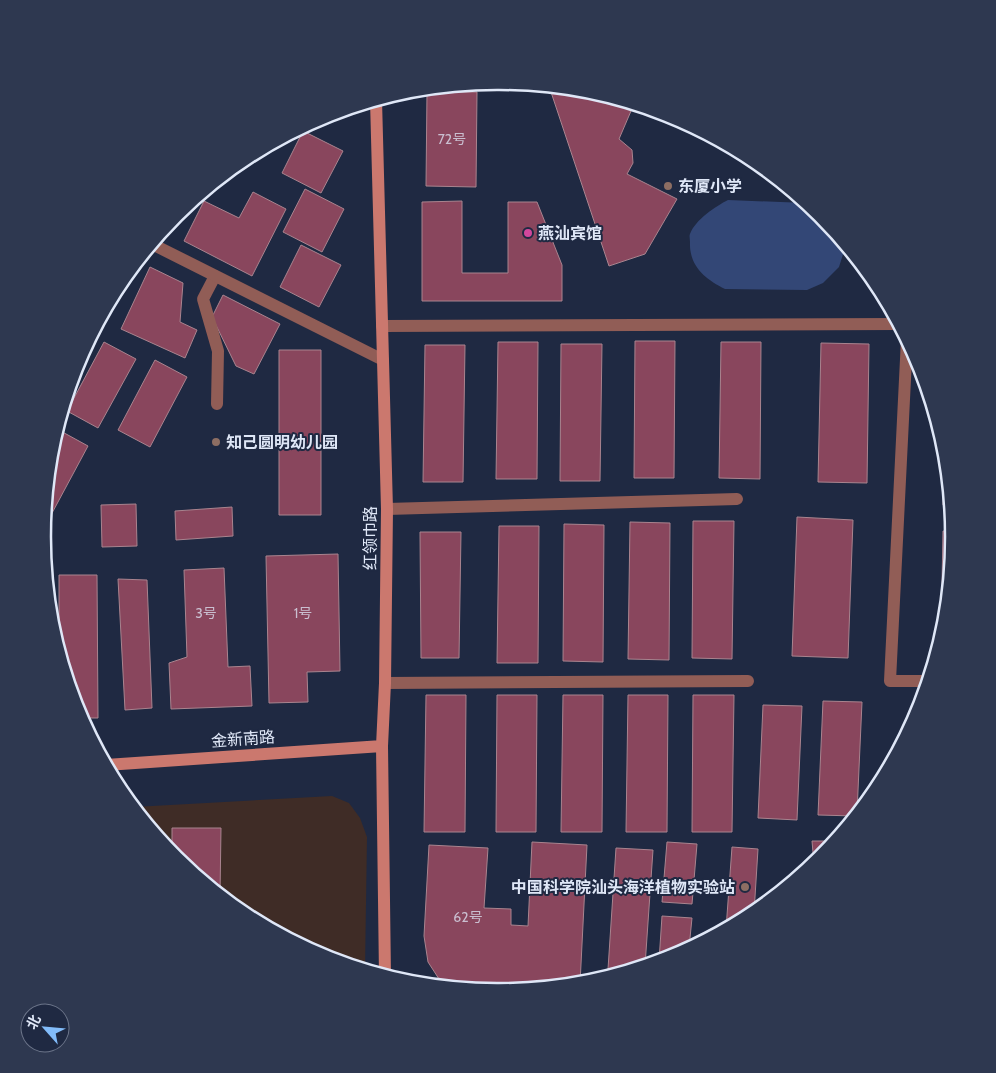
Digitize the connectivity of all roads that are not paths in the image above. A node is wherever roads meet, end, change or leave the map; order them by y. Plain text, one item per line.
1 (376, 107) edge
2 (158, 247) edge
3 (215, 276) junction
4 (891, 324) edge
5 (382, 326) junction
6 (906, 355) edge
7 (383, 360) junction
8 (217, 404) dead end
9 (737, 499) dead end
10 (387, 508) junction
11 (748, 681) dead end
12 (921, 681) edge
13 (385, 682) junction
14 (382, 746) junction
15 (114, 764) edge
16 (385, 969) edge

1 - 5 street, 红领巾路
2 - 3 street
3 - 7 street
3 - 8 street
4 - 5 street
5 - 7 street, 红领巾路
6 - 12 street
7 - 10 street, 红领巾路
9 - 10 street
10 - 13 street, 红领巾路
11 - 13 street
13 - 14 street, 红领巾路
14 - 15 street, 金新南路
14 - 16 street, 红领巾路

